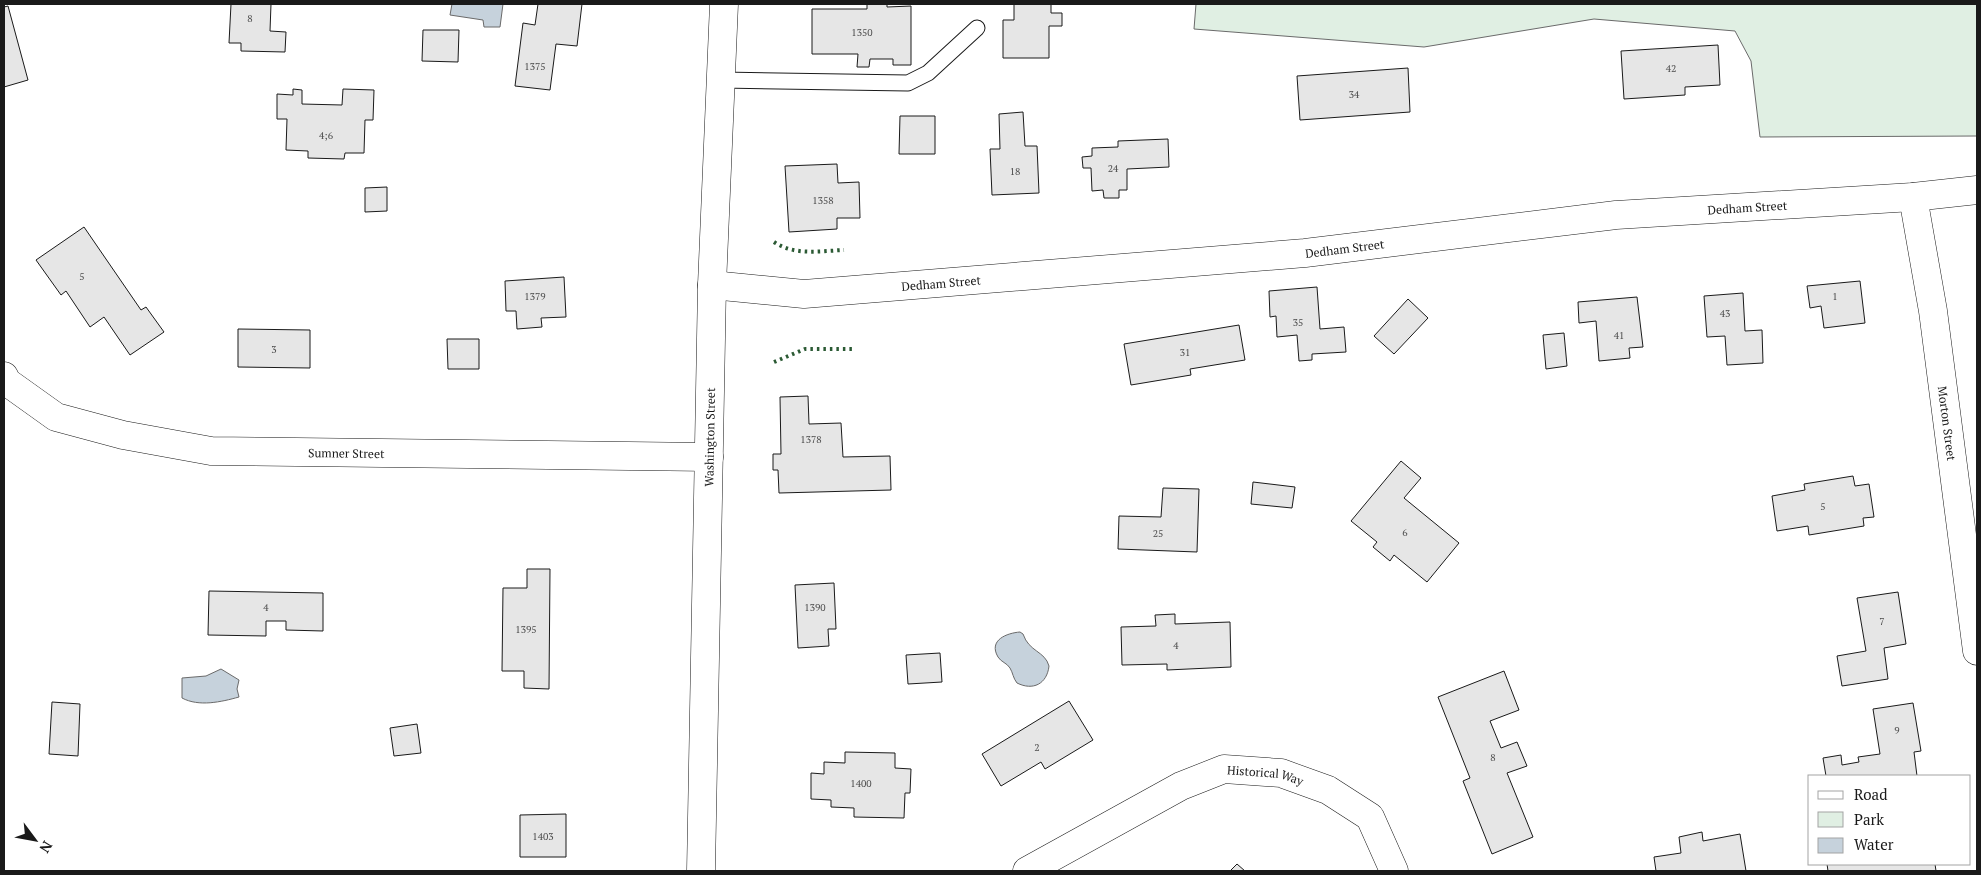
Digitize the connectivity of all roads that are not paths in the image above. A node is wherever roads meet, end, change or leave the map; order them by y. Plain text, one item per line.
1 (724, 4) edge
2 (977, 28) dead end
3 (721, 80) junction
4 (1977, 190) edge
5 (1913, 197) junction
6 (712, 285) junction
7 (4, 376) edge
8 (709, 457) junction
9 (1977, 651) edge
10 (700, 871) edge
11 (1027, 871) edge
12 (1394, 871) edge

1 - 3 main road, Washington Street
2 - 3 lane
3 - 6 main road, Washington Street
4 - 5 main road, Dedham Street
5 - 6 main road, Dedham Street
5 - 9 main road, Morton Street
6 - 8 main road, Washington Street
7 - 8 main road, Sumner Street
8 - 10 main road, Washington Street
11 - 12 main road, Historical Way

